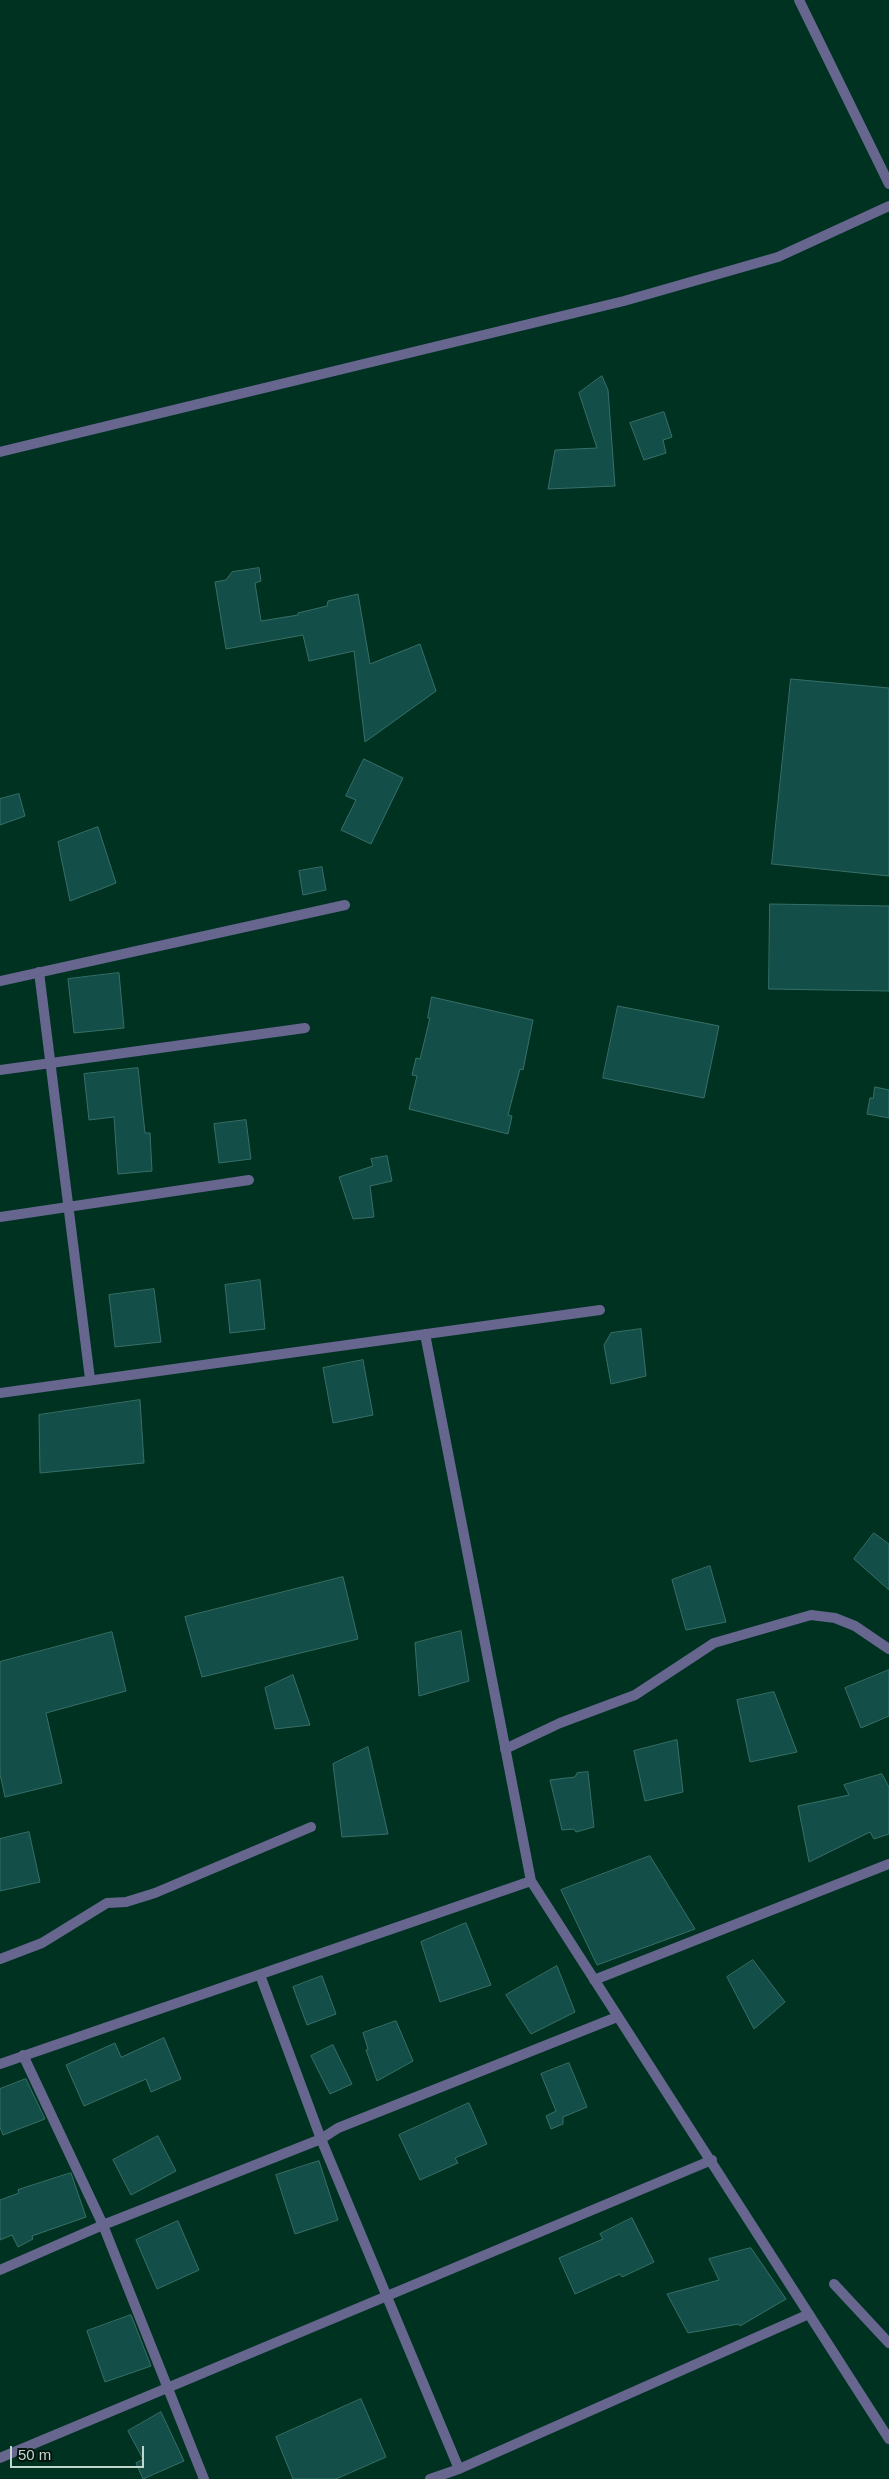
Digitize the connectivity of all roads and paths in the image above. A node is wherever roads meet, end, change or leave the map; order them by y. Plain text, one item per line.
1 (799, 0) edge
2 (889, 184) edge
3 (889, 206) edge
4 (0, 452) edge
5 (345, 905) dead end
6 (38, 972) junction
7 (0, 981) edge
8 (305, 1028) dead end
9 (50, 1063) junction
10 (0, 1070) edge
11 (249, 1180) dead end
12 (68, 1208) junction
13 (0, 1217) edge
14 (600, 1310) dead end
15 (425, 1334) junction
16 (90, 1379) junction
17 (0, 1393) edge
18 (889, 1649) edge
19 (506, 1749) junction
20 (311, 1827) dead end
21 (889, 1864) edge
22 (531, 1881) junction
23 (0, 1959) edge
24 (260, 1975) junction
25 (594, 1980) junction
26 (617, 2017) junction
27 (23, 2055) junction
28 (0, 2064) edge
29 (321, 2138) junction
30 (712, 2160) junction
31 (103, 2226) junction
32 (0, 2270) edge
33 (834, 2284) dead end
34 (387, 2294) junction
35 (809, 2314) junction
36 (889, 2343) edge
37 (168, 2389) junction
38 (889, 2439) edge
39 (0, 2458) edge
40 (459, 2469) junction
41 (204, 2479) edge
42 (430, 2479) edge

1 - 2 street
3 - 4 street
5 - 6 street
6 - 7 street
6 - 9 street
8 - 9 street
9 - 10 street
9 - 12 street
11 - 12 street
12 - 13 street
12 - 16 street
14 - 15 street
15 - 16 street
15 - 19 street
16 - 17 street
18 - 19 street
19 - 22 street
20 - 23 street
21 - 25 street
22 - 24 street
22 - 25 street
24 - 27 street
24 - 29 street
25 - 26 street
26 - 29 street
26 - 30 street
27 - 28 street
27 - 31 street
29 - 31 street
29 - 34 street
30 - 34 street
30 - 35 street
31 - 32 street
31 - 37 street
33 - 36 street
34 - 37 street
34 - 40 street
35 - 38 street
35 - 40 street
37 - 39 street
37 - 41 street
40 - 42 street

